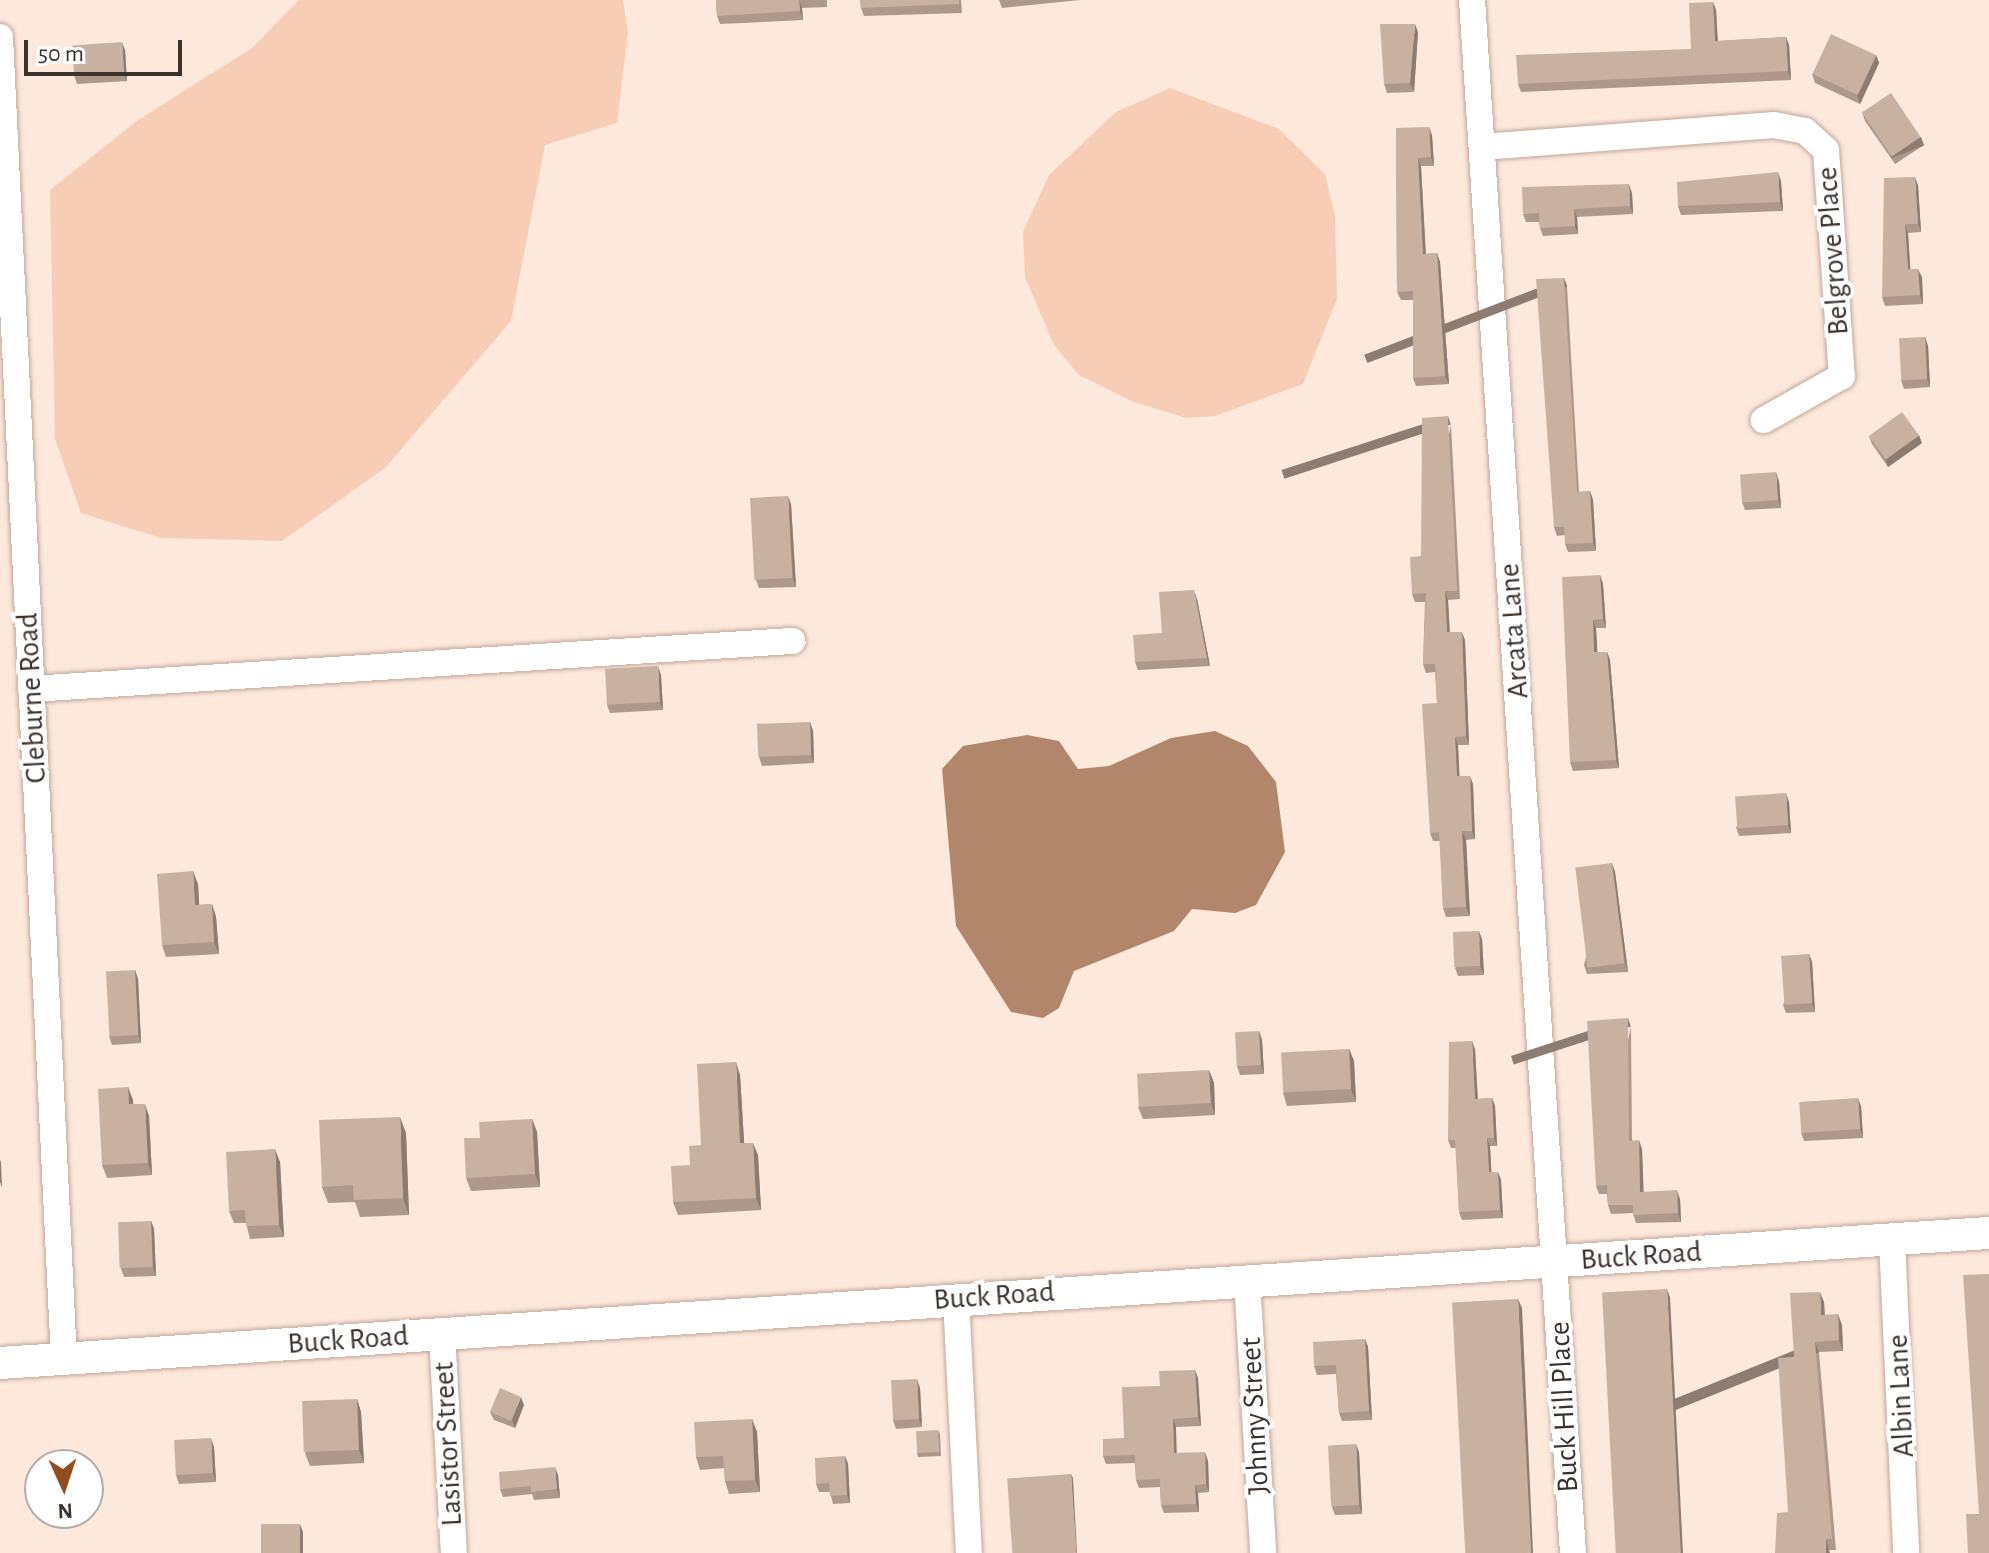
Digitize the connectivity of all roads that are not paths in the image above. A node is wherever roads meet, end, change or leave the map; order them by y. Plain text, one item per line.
1 (1472, 0) edge
2 (0, 37) edge
3 (1482, 147) junction
4 (1764, 420) dead end
5 (792, 641) dead end
6 (31, 689) junction
7 (1989, 1233) edge
8 (1892, 1240) junction
9 (1556, 1261) junction
10 (1247, 1280) junction
11 (956, 1299) junction
12 (442, 1334) junction
13 (64, 1358) junction
14 (0, 1363) edge
15 (454, 1553) edge
16 (969, 1553) edge
17 (1263, 1553) edge
18 (1573, 1553) edge
19 (1906, 1553) edge

1 - 3 street, Arcata Lane
2 - 6 street, Cleburne Road
3 - 4 street, Belgrove Place
3 - 9 street, Arcata Lane
5 - 6 street
6 - 13 street, Cleburne Road
7 - 8 street, Buck Road
8 - 9 street, Buck Road
8 - 19 street, Albin Lane
9 - 10 street, Buck Road
9 - 18 street, Buck Hill Place
10 - 11 street, Buck Road
10 - 17 street, Johnny Street
11 - 12 street, Buck Road
11 - 16 street
12 - 13 street, Buck Road
12 - 15 street, Lasistor Street
13 - 14 street, Buck Road

